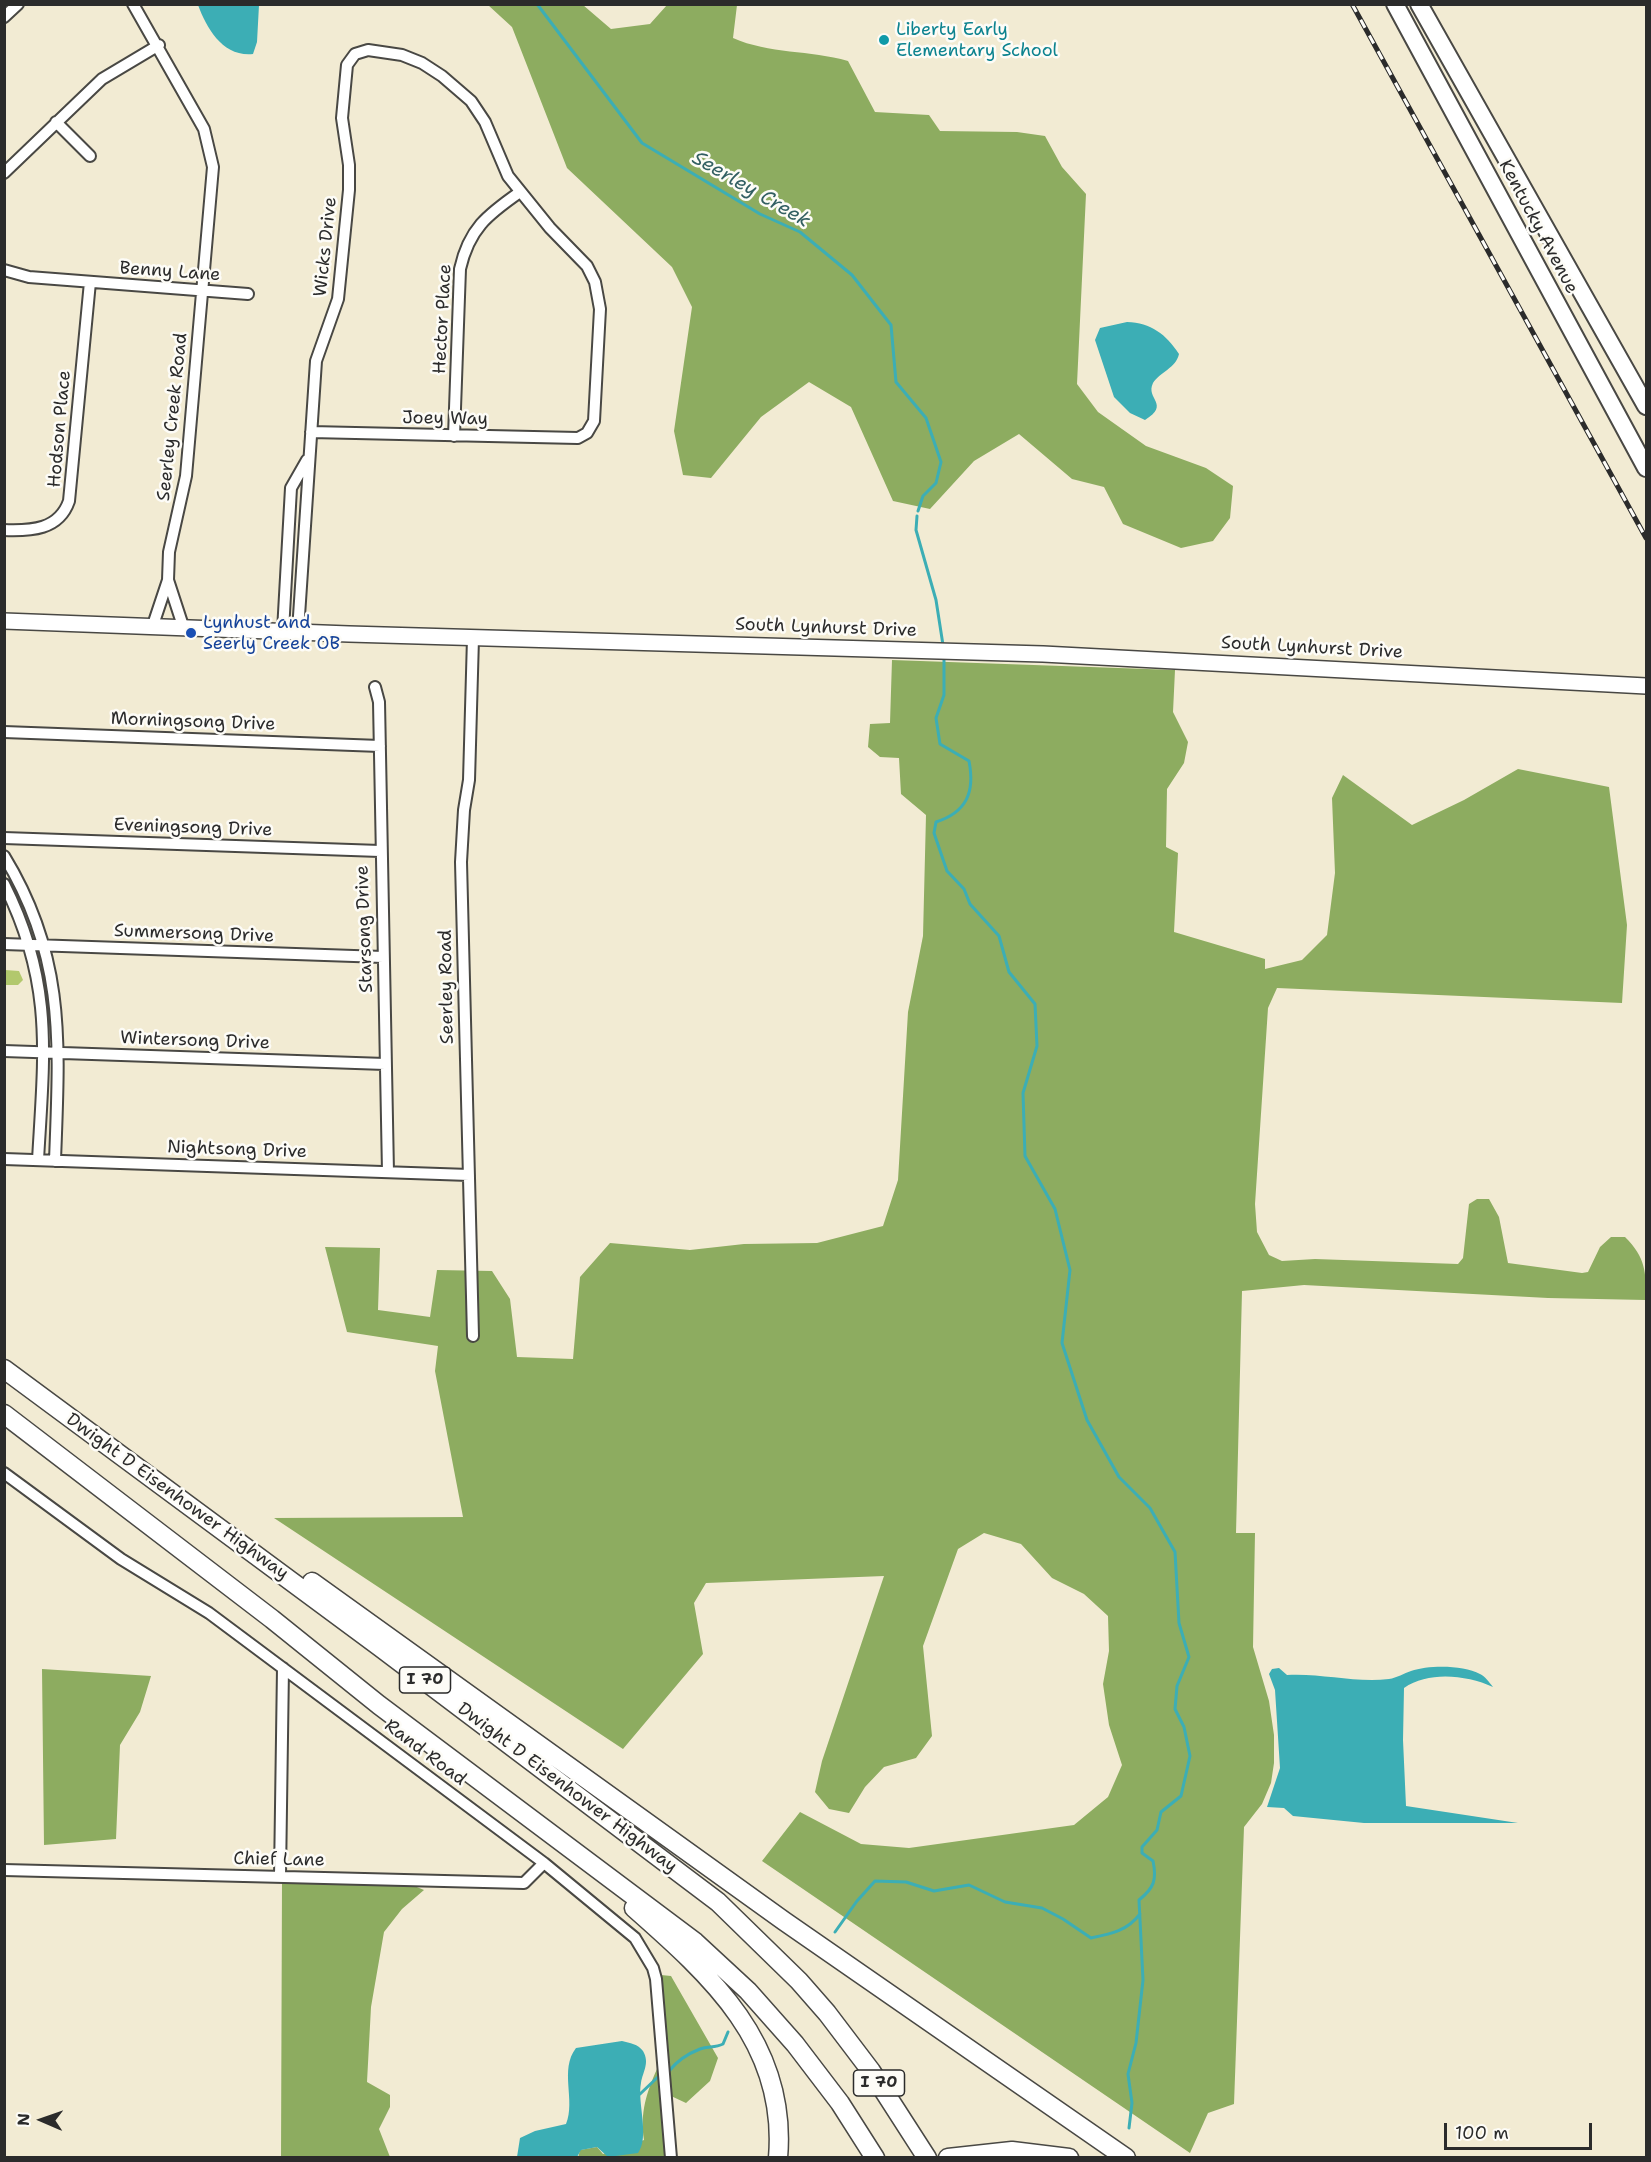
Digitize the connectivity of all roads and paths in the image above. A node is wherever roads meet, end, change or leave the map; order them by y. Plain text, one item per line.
1 (18, 4) edge
2 (133, 4) edge
3 (1395, 4) edge
4 (1419, 4) edge
5 (4, 17) edge
6 (159, 45) junction
7 (56, 122) junction
8 (90, 156) dead end
9 (4, 173) edge
10 (520, 192) junction
11 (4, 270) edge
12 (90, 282) junction
13 (202, 291) junction
14 (248, 294) dead end
15 (1647, 406) edge
16 (311, 432) junction
17 (454, 436) junction
18 (309, 458) junction
19 (1647, 468) edge
20 (4, 530) edge
21 (168, 580) junction
22 (4, 621) edge
23 (153, 625) junction
24 (183, 626) junction
25 (291, 631) junction
26 (473, 638) junction
27 (1647, 686) edge
28 (375, 687) dead end
29 (4, 732) edge
30 (380, 746) junction
31 (4, 838) edge
32 (380, 850) junction
33 (4, 856) edge
34 (4, 884) edge
35 (4, 944) edge
36 (31, 945) junction
37 (44, 945) junction
38 (382, 957) junction
39 (4, 1052) edge
40 (44, 1053) junction
41 (59, 1053) junction
42 (385, 1064) junction
43 (4, 1159) edge
44 (38, 1160) junction
45 (55, 1161) junction
46 (388, 1172) junction
47 (469, 1175) junction
48 (473, 1336) dead end
49 (4, 1370) edge
50 (4, 1414) edge
51 (140, 1468) junction
52 (4, 1473) edge
53 (283, 1668) junction
54 (551, 1834) junction
55 (544, 1863) junction
56 (4, 1870) edge
57 (280, 1876) junction
58 (671, 2157) edge
59 (778, 2157) edge
60 (874, 2157) edge
61 (927, 2157) edge
62 (950, 2157) edge
63 (1069, 2157) edge
64 (1126, 2157) edge

1 - 5 street
2 - 6 street, Seerley Creek Road
3 - 19 main road, Kentucky Avenue
4 - 15 main road, Kentucky Avenue
6 - 7 street
6 - 13 street, Seerley Creek Road
7 - 8 street
7 - 9 street
10 - 16 street, Wicks Drive
10 - 17 street, Hector Place
10 - 17 street, Joey Way
11 - 12 street, Benny Lane
12 - 13 street, Benny Lane
12 - 20 street, Hodson Place
13 - 14 street, Benny Lane
13 - 21 street, Seerley Creek Road
16 - 17 street, Joey Way
16 - 18 street, Wicks Drive
18 - 25 street, Wicks Drive
18 - 25 street, Wicks Drive
21 - 23 street, Seerley Creek Road
21 - 24 street, Seerley Creek Road
22 - 23 main road, South Lynhurst Drive
23 - 24 main road, South Lynhurst Drive
24 - 25 main road, South Lynhurst Drive
25 - 26 main road, South Lynhurst Drive
26 - 27 main road, South Lynhurst Drive
26 - 47 street, Seerley Road
28 - 30 street, Starsong Drive
29 - 30 street, Morningsong Drive
30 - 32 street, Starsong Drive
31 - 32 street, Eveningsong Drive
32 - 38 street, Starsong Drive
33 - 37 street
34 - 36 street
35 - 36 street, Summersong Drive
36 - 37 street, Summersong Drive
36 - 40 street
37 - 38 street, Summersong Drive
37 - 41 street
38 - 42 street, Starsong Drive
39 - 40 street, Wintersong Drive
40 - 41 street, Wintersong Drive
40 - 44 street
41 - 42 street, Wintersong Drive
41 - 45 street
42 - 46 street, Starsong Drive
43 - 44 street, Nightsong Drive
44 - 45 street, Nightsong Drive
45 - 46 street, Nightsong Drive
46 - 47 street, Nightsong Drive
47 - 48 street, Seerley Road
49 - 51 highway, Dwight D Eisenhower Highway / I 70
50 - 54 highway, Dwight D Eisenhower Highway / I 70
51 - 61 highway, Dwight D Eisenhower Highway / I 70
51 - 64 highway
52 - 53 street, Rand Road
53 - 55 street, Rand Road
53 - 57 street
54 - 59 highway
54 - 60 highway, Dwight D Eisenhower Highway / I 70
55 - 57 street, Chief Lane
55 - 58 street, Rand Road
56 - 57 street, Chief Lane
62 - 63 highway

